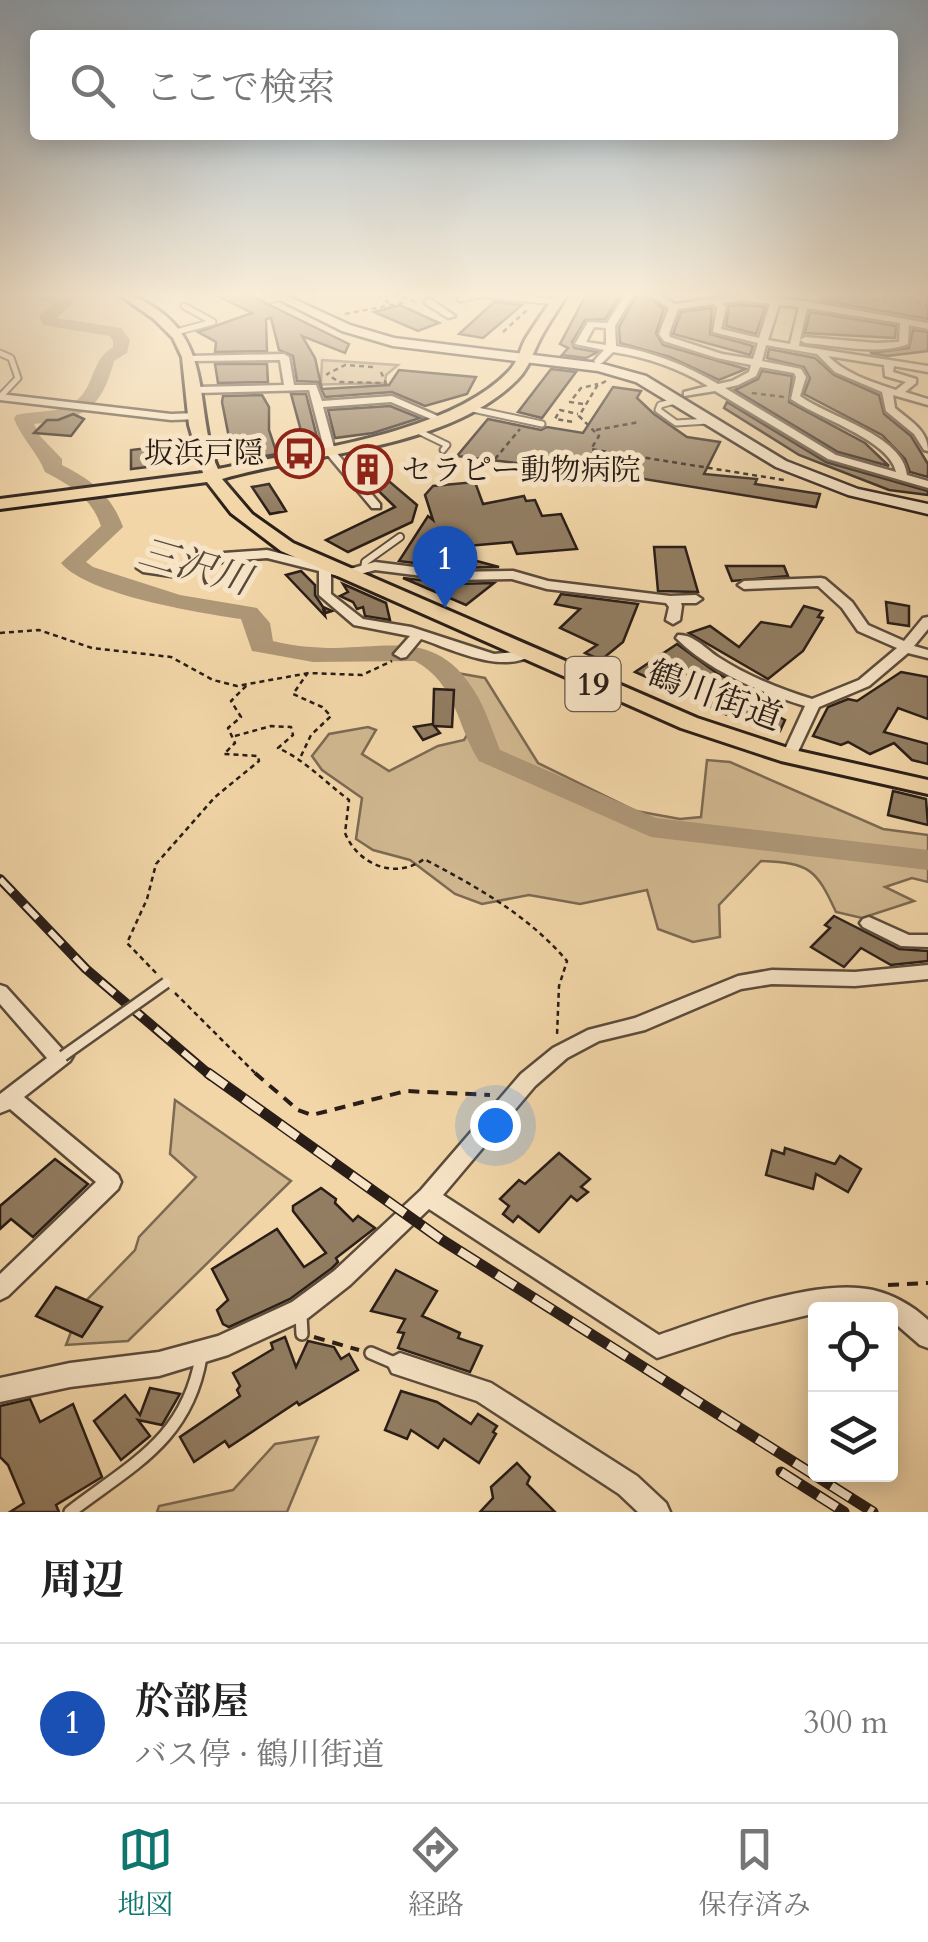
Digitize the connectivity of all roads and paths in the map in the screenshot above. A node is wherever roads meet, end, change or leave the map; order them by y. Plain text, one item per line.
1 (14, 366) edge
2 (193, 366) edge
3 (285, 366) edge
4 (345, 366) edge
5 (353, 366) edge
6 (519, 366) edge
7 (581, 366) edge
8 (618, 366) edge
9 (673, 366) edge
10 (757, 366) edge
11 (774, 366) edge
12 (836, 366) edge
13 (889, 366) edge
14 (901, 366) edge
15 (372, 367) dead end
16 (928, 369) edge
17 (382, 372) dead end
18 (289, 387) junction
19 (722, 387) junction
20 (196, 390) junction
21 (893, 392) junction
22 (684, 397) junction
23 (795, 397) junction
24 (0, 398) edge
25 (928, 402) edge
26 (320, 404) junction
27 (586, 405) junction
28 (468, 408) junction
29 (579, 414) junction
30 (198, 416) junction
31 (442, 420) junction
32 (710, 420) junction
33 (582, 421) junction
34 (639, 422) dead end
35 (542, 424) dead end
36 (522, 426) dead end
37 (416, 430) junction
38 (594, 431) junction
39 (928, 448) edge
40 (443, 450) dead end
41 (330, 452) junction
42 (495, 459) dead end
43 (788, 473) dead end
44 (212, 477) junction
45 (902, 479) junction
46 (928, 484) edge
47 (928, 501) edge
48 (0, 504) edge
49 (376, 506) dead end
50 (928, 509) edge
51 (400, 538) dead end
52 (144, 568) dead end
53 (345, 572) junction
54 (744, 585) dead end
55 (670, 600) junction
56 (696, 600) dead end
57 (673, 620) dead end
58 (928, 622) edge
59 (0, 632) edge
60 (415, 638) junction
61 (683, 638) dead end
62 (905, 648) junction
63 (401, 654) joint
64 (928, 654) edge
65 (526, 655) junction
66 (308, 673) junction
67 (247, 685) junction
68 (813, 704) junction
69 (234, 737) junction
70 (789, 756) junction
71 (300, 758) junction
72 (928, 787) edge
73 (869, 923) dead end
74 (928, 941) edge
75 (928, 972) edge
76 (166, 983) junction
77 (0, 992) edge
78 (560, 1053) junction
79 (61, 1057) junction
80 (497, 1094) dead end
81 (5, 1101) edge
82 (428, 1197) junction
83 (0, 1289) edge
84 (301, 1322) junction
85 (928, 1337) edge
86 (202, 1352) junction
87 (371, 1353) joint
88 (400, 1365) joint
89 (0, 1390) edge
90 (70, 1512) edge
91 (657, 1512) edge

1 - 24 lane
2 - 20 main road, 鶴川街道 / 19
3 - 18 street
4 - 17 path
5 - 15 path
6 - 28 main road
7 - 22 street
8 - 22 street
9 - 19 street
10 - 19 street
11 - 23 street
12 - 21 street
13 - 21 street
14 - 16 street
18 - 20 street
18 - 26 street
19 - 22 street
19 - 23 path
19 - 45 street
20 - 30 main road, 鶴川街道 / 19
21 - 25 street
21 - 39 street
22 - 32 street
22 - 32 lane
22 - 47 street
23 - 45 street
24 - 30 street
26 - 31 street
26 - 41 street
27 - 27 path
27 - 29 path
28 - 31 main road
28 - 35 lane
29 - 33 path
29 - 33 path
30 - 44 main road, 鶴川街道 / 19
31 - 37 main road
32 - 50 street
33 - 38 path
34 - 38 path
36 - 42 path
37 - 40 lane
37 - 41 main road
38 - 43 path
41 - 44 main road
41 - 49 street
44 - 48 main road
44 - 53 main road, 鶴川街道 / 19
45 - 46 street
51 - 53 lane
52 - 53 street
53 - 55 street
53 - 60 street
53 - 65 main road, 鶴川街道 / 19
54 - 62 street
55 - 56 street
55 - 57 street
58 - 62 street
59 - 67 path
60 - 63 street
60 - 65 street
61 - 68 street
62 - 64 street
62 - 68 street
63 - 66 path
65 - 70 main road, 鶴川街道 / 19
66 - 67 path
66 - 71 path
67 - 69 path
68 - 70 street
69 - 71 path
69 - 76 path
70 - 72 main road, 鶴川街道 / 19
71 - 78 path
73 - 74 street
75 - 78 street
76 - 79 lane, bridge
76 - 80 path
77 - 79 street
78 - 82 street
79 - 81 street
81 - 83 street
82 - 84 street
82 - 85 street
84 - 86 street
84 - 87 path
86 - 89 street
86 - 90 lane
87 - 88 lane
88 - 91 street

